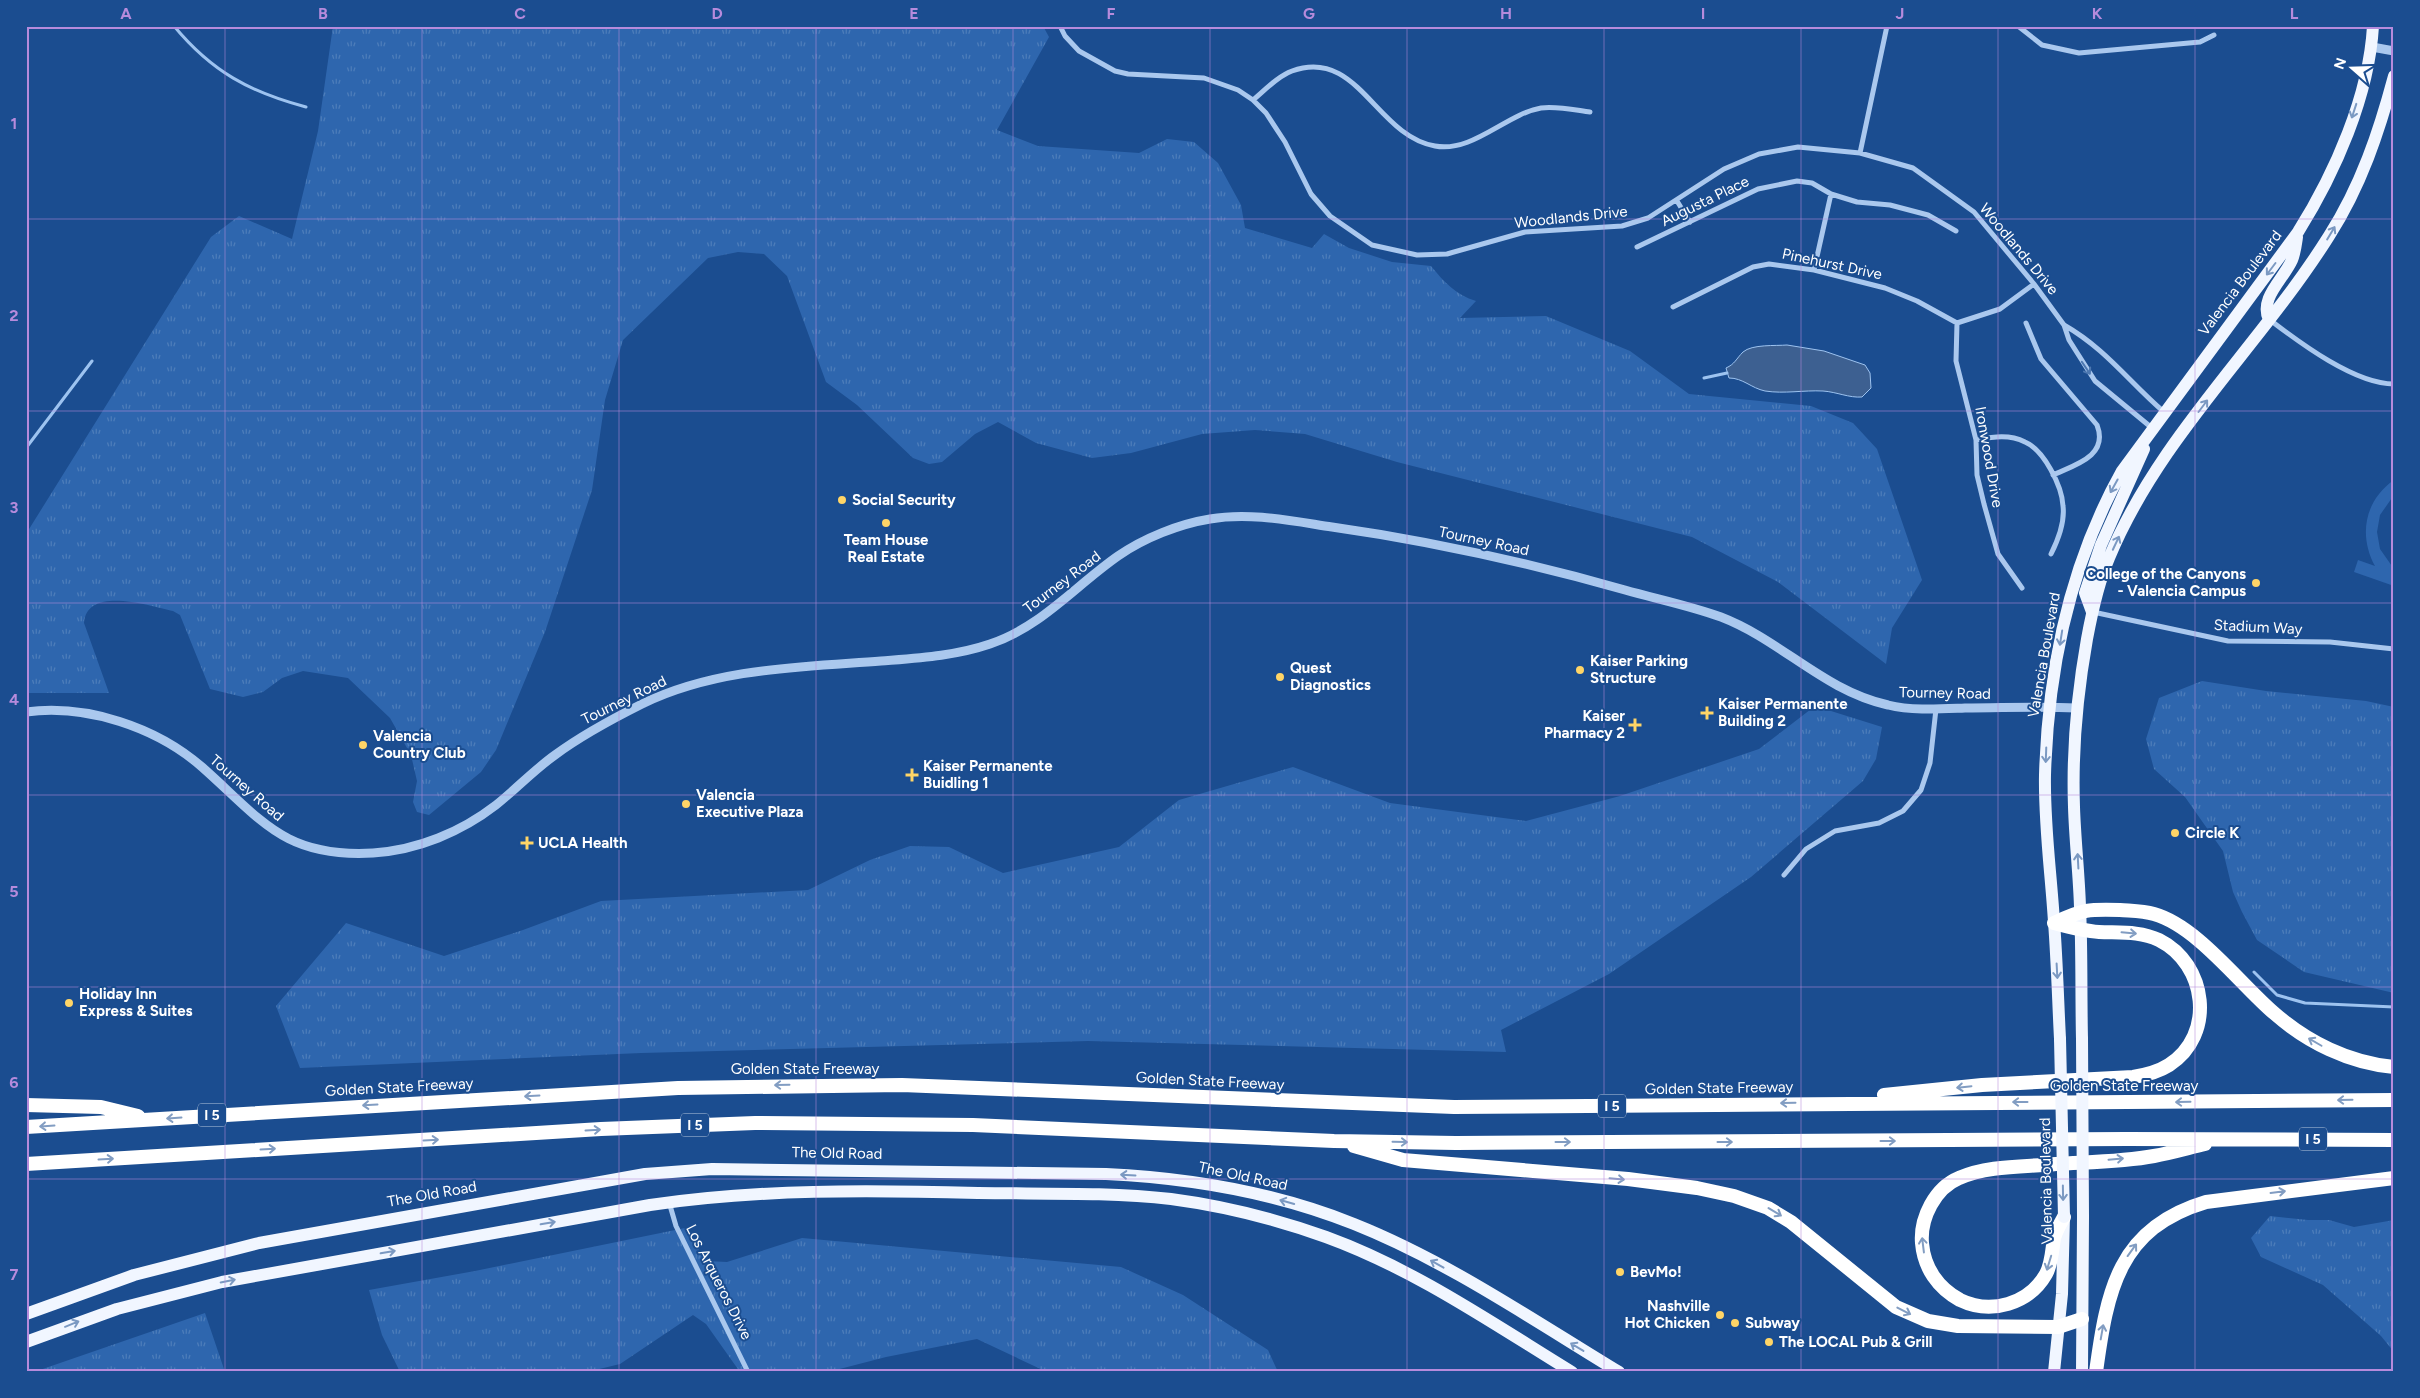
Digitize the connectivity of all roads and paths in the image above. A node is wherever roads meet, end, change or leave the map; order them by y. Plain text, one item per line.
1 (1060, 26) edge
2 (1763, 26) edge
3 (1776, 26) edge
4 (1887, 26) edge
5 (2018, 26) edge
6 (2373, 26) edge
7 (2214, 35) dead end
8 (2372, 47) junction
9 (2394, 52) edge
10 (2394, 76) edge
11 (1253, 100) junction
12 (1590, 112) dead end
13 (1860, 154) junction
14 (1831, 194) junction
15 (1677, 201) junction
16 (1690, 222) junction
17 (1956, 231) dead end
18 (2298, 232) junction
19 (1637, 247) dead end
20 (1814, 270) junction
21 (2034, 284) junction
22 (1673, 307) dead end
23 (2269, 320) junction
24 (1957, 323) junction
25 (2026, 323) dead end
26 (2064, 325) junction
27 (2394, 384) edge
28 (2164, 412) junction
29 (2152, 428) junction
30 (1976, 440) junction
31 (2053, 475) junction
32 (2051, 554) dead end
33 (2022, 588) dead end
34 (2092, 612) junction
35 (2394, 648) edge
36 (2050, 707) junction
37 (2076, 708) junction
38 (1936, 709) junction
39 (26, 712) edge
40 (1784, 875) dead end
41 (2080, 910) junction
42 (2054, 923) junction
43 (2081, 930) junction
44 (2394, 1067) edge
45 (2394, 1100) edge
46 (1809, 1103) junction
47 (26, 1105) edge
48 (148, 1119) junction
49 (26, 1127) edge
50 (2232, 1138) junction
51 (2394, 1140) edge
52 (1334, 1141) junction
53 (58, 1162) junction
54 (26, 1164) edge
55 (26, 1172) edge
56 (2394, 1178) edge
57 (668, 1202) junction
58 (2064, 1217) junction
59 (26, 1314) edge
60 (2082, 1319) junction
61 (2058, 1327) junction
62 (26, 1342) edge
63 (748, 1372) edge
64 (1572, 1372) edge
65 (1619, 1372) edge
66 (2054, 1372) edge
67 (2082, 1372) edge
68 (2096, 1372) edge

1 - 11 street, Woodlands Drive
2 - 3 street
4 - 13 street
5 - 7 street
6 - 8 main road, Valencia Boulevard
8 - 9 street
8 -> 18 main road, Valencia Boulevard
23 -> 10 main road
11 - 12 street
11 - 15 street, Woodlands Drive
13 - 15 street, Woodlands Drive
13 - 21 street, Woodlands Drive
14 - 16 street, Augusta Place
14 - 17 street, Augusta Place
14 - 20 street
15 - 16 street
16 - 19 street, Augusta Place
18 - 23 main road
18 -> 28 main road, Valencia Boulevard
20 - 22 street, Pinehurst Drive
20 - 24 street, Pinehurst Drive
21 - 24 street
21 - 26 street, Woodlands Drive
23 - 27 street
34 -> 23 main road
24 - 30 street, Ironwood Drive
25 - 31 street
26 - 28 street, Woodlands Drive
26 -> 29 street, Woodlands Drive
28 - 29 main road, Valencia Boulevard
29 - 34 main road
29 -> 36 main road, Valencia Boulevard
30 - 31 street
30 - 33 street, Ironwood Drive
31 - 32 street
34 - 35 street, Stadium Way
34 - 37 main road
36 - 37 street, Tourney Road
36 - 38 street, Tourney Road
36 -> 42 main road, Valencia Boulevard
41 -> 37 main road
38 - 39 street, Tourney Road
38 - 40 street
41 - 42 highway
41 - 43 main road
44 -> 41 highway
42 - 43 highway
42 -> 58 main road, Valencia Boulevard, bridge
43 -> 46 highway
43 - 60 main road, bridge
45 -> 46 highway, Golden State Freeway / I 5
46 -> 48 highway, Golden State Freeway / I 5
47 - 48 highway, I 5
48 -> 49 highway, Golden State Freeway / I 5
50 - 51 highway, I 5
52 -> 50 highway, I 5
58 -> 50 highway
53 -> 52 highway, I 5
52 -> 61 highway
53 - 54 highway, I 5
53 - 55 highway, I 5
68 -> 56 highway
62 -> 57 main road
57 - 63 street, Los Arqueros Drive
57 - 64 main road
58 - 61 main road, Valencia Boulevard
65 -> 59 main road, The Old Road
60 - 61 highway
60 - 67 main road
61 - 66 main road, Valencia Boulevard

